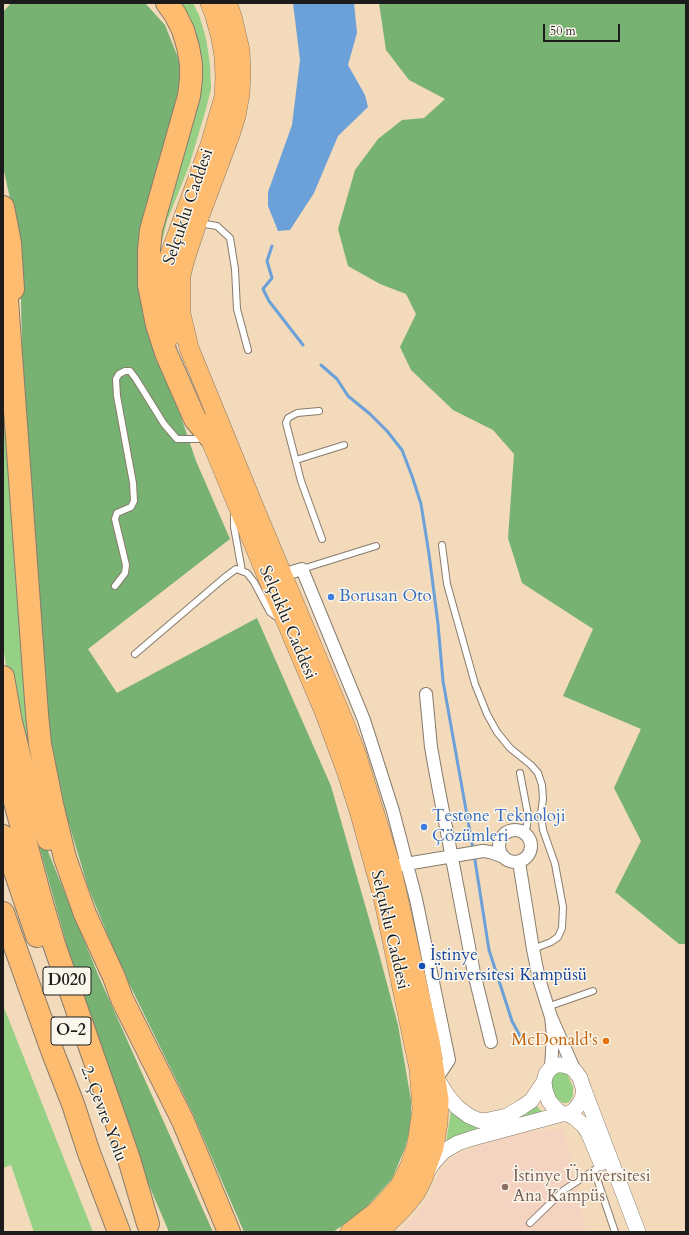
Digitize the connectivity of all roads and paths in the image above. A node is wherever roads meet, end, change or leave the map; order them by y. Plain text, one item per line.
1 (167, 3) edge
2 (210, 3) edge
3 (227, 3) edge
4 (3, 207) edge
5 (197, 223) junction
6 (3, 273) edge
7 (10, 336) junction
8 (248, 350) dead end
9 (319, 411) dead end
10 (210, 437) junction
11 (344, 445) dead end
12 (296, 460) junction
13 (235, 497) junction
14 (322, 539) dead end
15 (442, 545) dead end
16 (376, 546) dead end
17 (302, 569) junction
18 (242, 571) junction
19 (282, 575) junction
20 (115, 586) dead end
21 (287, 625) junction
22 (135, 654) dead end
23 (3, 677) edge
24 (426, 694) dead end
25 (3, 733) edge
26 (520, 773) dead end
27 (525, 833) junction
28 (3, 836) edge
29 (457, 855) junction
30 (504, 857) junction
31 (519, 862) junction
32 (399, 865) junction
33 (3, 913) edge
34 (533, 949) junction
35 (3, 958) edge
36 (593, 991) dead end
37 (122, 999) junction
38 (549, 1012) junction
39 (490, 1042) dead end
40 (551, 1068) junction
41 (575, 1071) junction
42 (437, 1078) junction
43 (544, 1082) junction
44 (584, 1090) junction
45 (565, 1114) junction
46 (89, 1153) junction
47 (602, 1166) junction
48 (423, 1178) junction
49 (530, 1223) dead end
50 (149, 1228) edge
51 (119, 1232) edge
52 (229, 1232) edge
53 (350, 1232) edge
54 (377, 1232) edge
55 (616, 1232) edge
56 (627, 1232) edge
57 (638, 1232) edge

1 - 10 highway
2 - 10 main road, Selçuklu Caddesi
3 - 5 main road, Selçuklu Caddesi
4 - 7 highway
5 - 8 lane
5 - 19 main road, Selçuklu Caddesi
6 - 7 highway
7 - 37 highway
9 - 12 lane
10 - 13 main road, Selçuklu Caddesi
10 - 20 lane
11 - 12 lane
12 - 14 lane
13 - 18 lane
13 - 21 main road, Selçuklu Caddesi
15 - 34 lane
16 - 17 lane
17 - 19 street
17 - 32 street
18 - 21 lane
18 - 22 lane
19 - 32 main road, Selçuklu Caddesi
21 - 53 main road, Selçuklu Caddesi
23 - 37 highway
24 - 29 street
25 - 50 highway, D020
26 - 27 lane
27 - 30 street
27 - 31 street
28 - 50 highway, 2. Çevre Yolu / O-2
29 - 30 street
29 - 32 street
29 - 39 street
30 - 31 street
31 - 34 street
32 - 42 main road, Selçuklu Caddesi
33 - 46 highway, 2. Çevre Yolu / O-2
34 - 38 street
35 - 46 highway
36 - 38 lane
37 - 52 highway
38 - 40 street
38 - 41 street
40 - 41 street
40 - 43 street
41 - 44 street
42 - 43 street
42 - 48 main road, Selçuklu Caddesi
43 - 45 street
44 - 45 street
44 - 47 street
45 - 47 street
45 - 48 street
46 - 51 highway, 2. Çevre Yolu / O-2
47 - 49 lane
47 - 55 lane
47 - 56 street
47 - 57 street
48 - 54 main road, Selçuklu Caddesi

